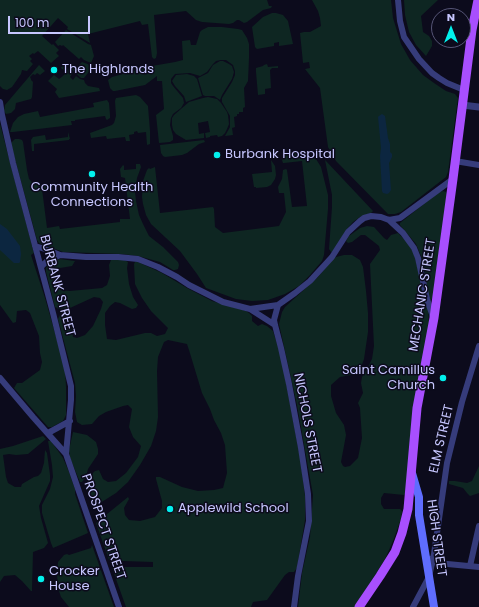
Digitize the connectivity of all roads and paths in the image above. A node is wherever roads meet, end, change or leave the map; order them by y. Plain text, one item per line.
1 (398, 0) edge
2 (478, 0) edge
3 (464, 90) junction
4 (0, 102) edge
5 (462, 104) junction
6 (479, 107) edge
7 (455, 161) junction
8 (479, 165) edge
9 (453, 179) junction
10 (389, 220) junction
11 (35, 246) junction
12 (60, 255) junction
13 (41, 267) junction
14 (278, 305) junction
15 (250, 309) junction
16 (434, 318) junction
17 (275, 325) junction
18 (479, 346) edge
19 (0, 378) edge
20 (70, 421) junction
21 (48, 433) junction
22 (66, 454) junction
23 (412, 473) junction
24 (479, 526) edge
25 (425, 553) junction
26 (432, 560) junction
27 (440, 563) junction
28 (470, 566) junction
29 (479, 567) edge
30 (429, 577) junction
31 (119, 607) edge
32 (294, 607) edge
33 (359, 607) edge
34 (413, 607) edge
35 (434, 607) edge

1 - 3 street
2 - 3 main road, MECHANIC STREET
3 - 5 main road, MECHANIC STREET
4 - 11 street, BURBANK STREET
5 - 6 street
5 - 7 main road, MECHANIC STREET
7 - 8 street
7 - 9 main road, MECHANIC STREET
9 - 10 street
9 - 16 main road, MECHANIC STREET
10 - 14 street
10 - 16 street
11 - 12 street
11 - 13 street, BURBANK STREET
12 - 13 street
12 - 15 street
13 - 20 street, BURBANK STREET
14 - 15 street
14 - 17 street, NICHOLS STREET
15 - 17 street
16 - 23 main road, MECHANIC STREET
17 - 32 street, NICHOLS STREET
18 - 26 street, ELM STREET
19 - 21 street
20 - 21 street
20 - 22 street, BURBANK STREET
21 - 22 street
22 - 31 street, PROSPECT STREET
23 - 25 main road, HIGH STREET
23 - 33 main road, MECHANIC STREET
24 - 28 street
25 - 26 street
25 - 30 main road, HIGH STREET
26 - 27 street
26 - 30 street, ELM STREET
27 - 28 street
27 - 30 street
28 - 29 street
30 - 34 street, ELM STREET
30 - 35 main road, HIGH STREET

